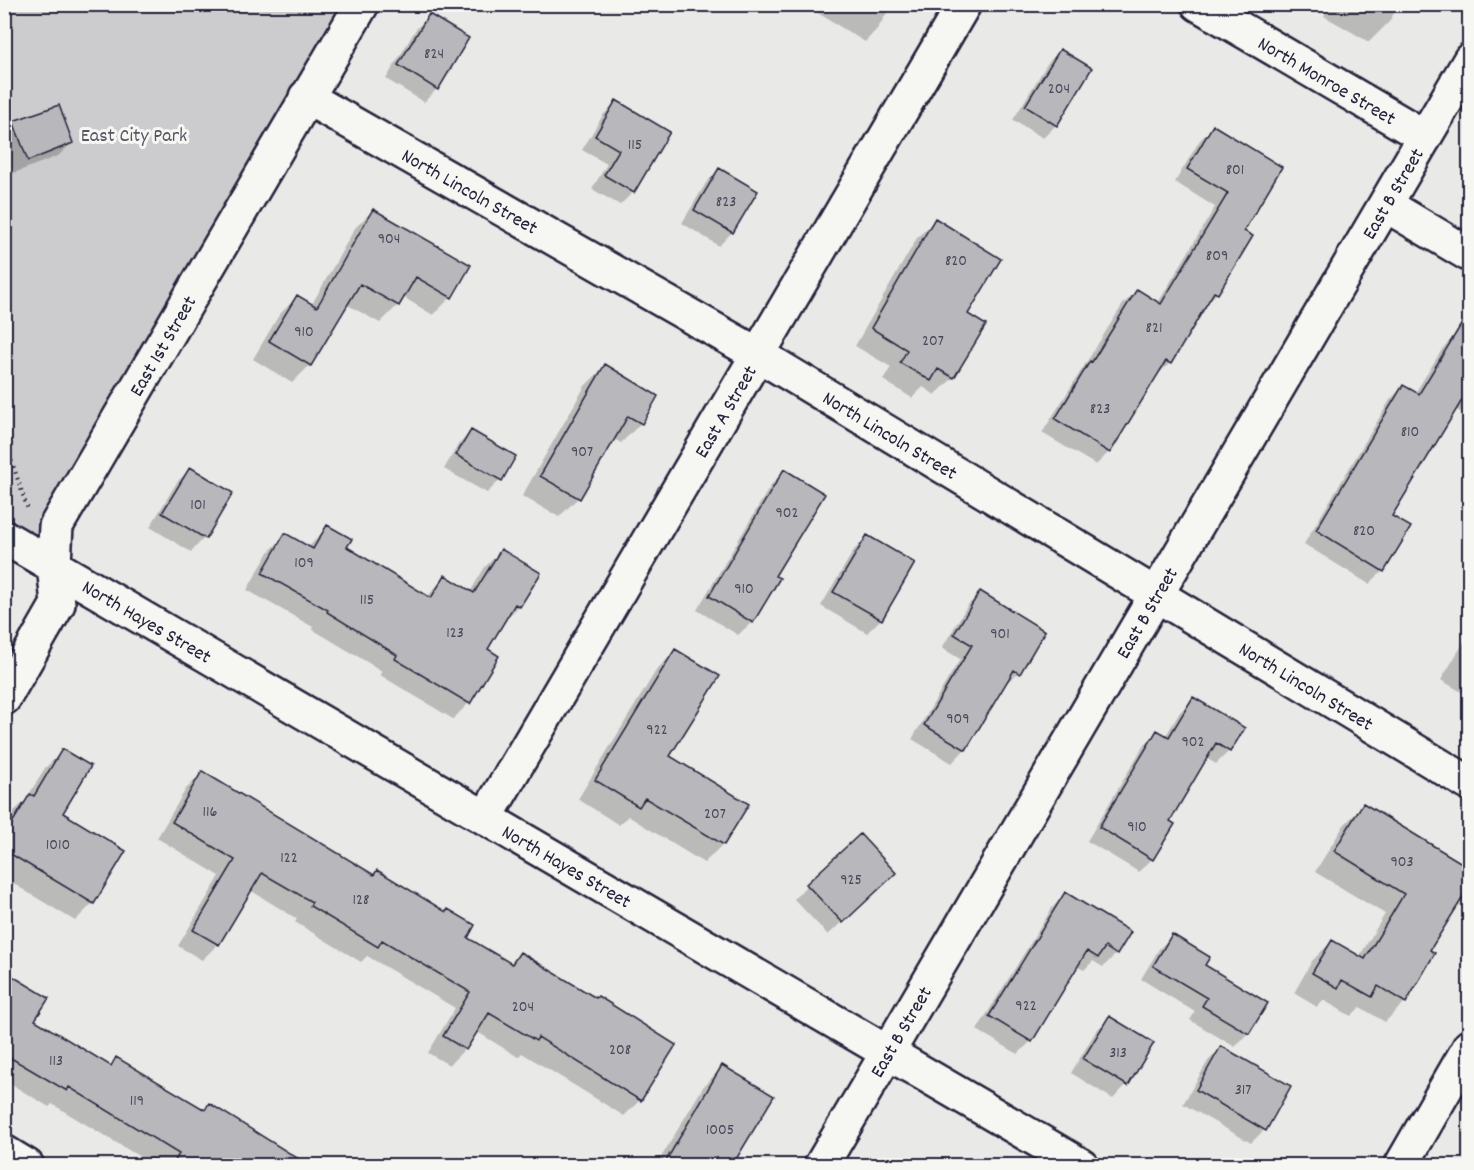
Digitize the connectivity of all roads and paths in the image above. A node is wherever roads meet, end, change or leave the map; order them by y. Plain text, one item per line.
1 (362, 4) edge
2 (964, 4) edge
3 (1198, 4) edge
4 (1470, 60) edge
5 (306, 97) junction
6 (1425, 137) junction
7 (1386, 205) junction
8 (1470, 255) edge
9 (757, 354) junction
10 (4, 438) edge
11 (30, 514) dead end
12 (4, 537) edge
13 (54, 564) junction
14 (1154, 595) junction
15 (4, 698) edge
16 (1470, 784) edge
17 (486, 817) junction
18 (1470, 1046) edge
19 (887, 1052) junction
20 (4, 1152) edge
21 (27, 1166) edge
22 (821, 1166) edge
23 (1082, 1166) edge
24 (1401, 1166) edge

1 - 5 street, East 1st Street
2 - 9 street, East A Street
3 - 6 street, North Monroe Street
4 - 6 street, East B Street
5 - 9 street, North Lincoln Street
5 - 13 street, East 1st Street
6 - 7 street, East B Street
7 - 8 street
7 - 14 street, East B Street
9 - 14 street, North Lincoln Street
9 - 17 street, East A Street
10 - 11 path
12 - 13 street, North Hayes Street
13 - 15 street, East 1st Street
13 - 17 street, North Hayes Street
14 - 16 street, North Lincoln Street
14 - 19 street, East B Street
17 - 19 street, North Hayes Street
18 - 24 street
19 - 22 street, East B Street
19 - 23 street, North Hayes Street
20 - 21 street

